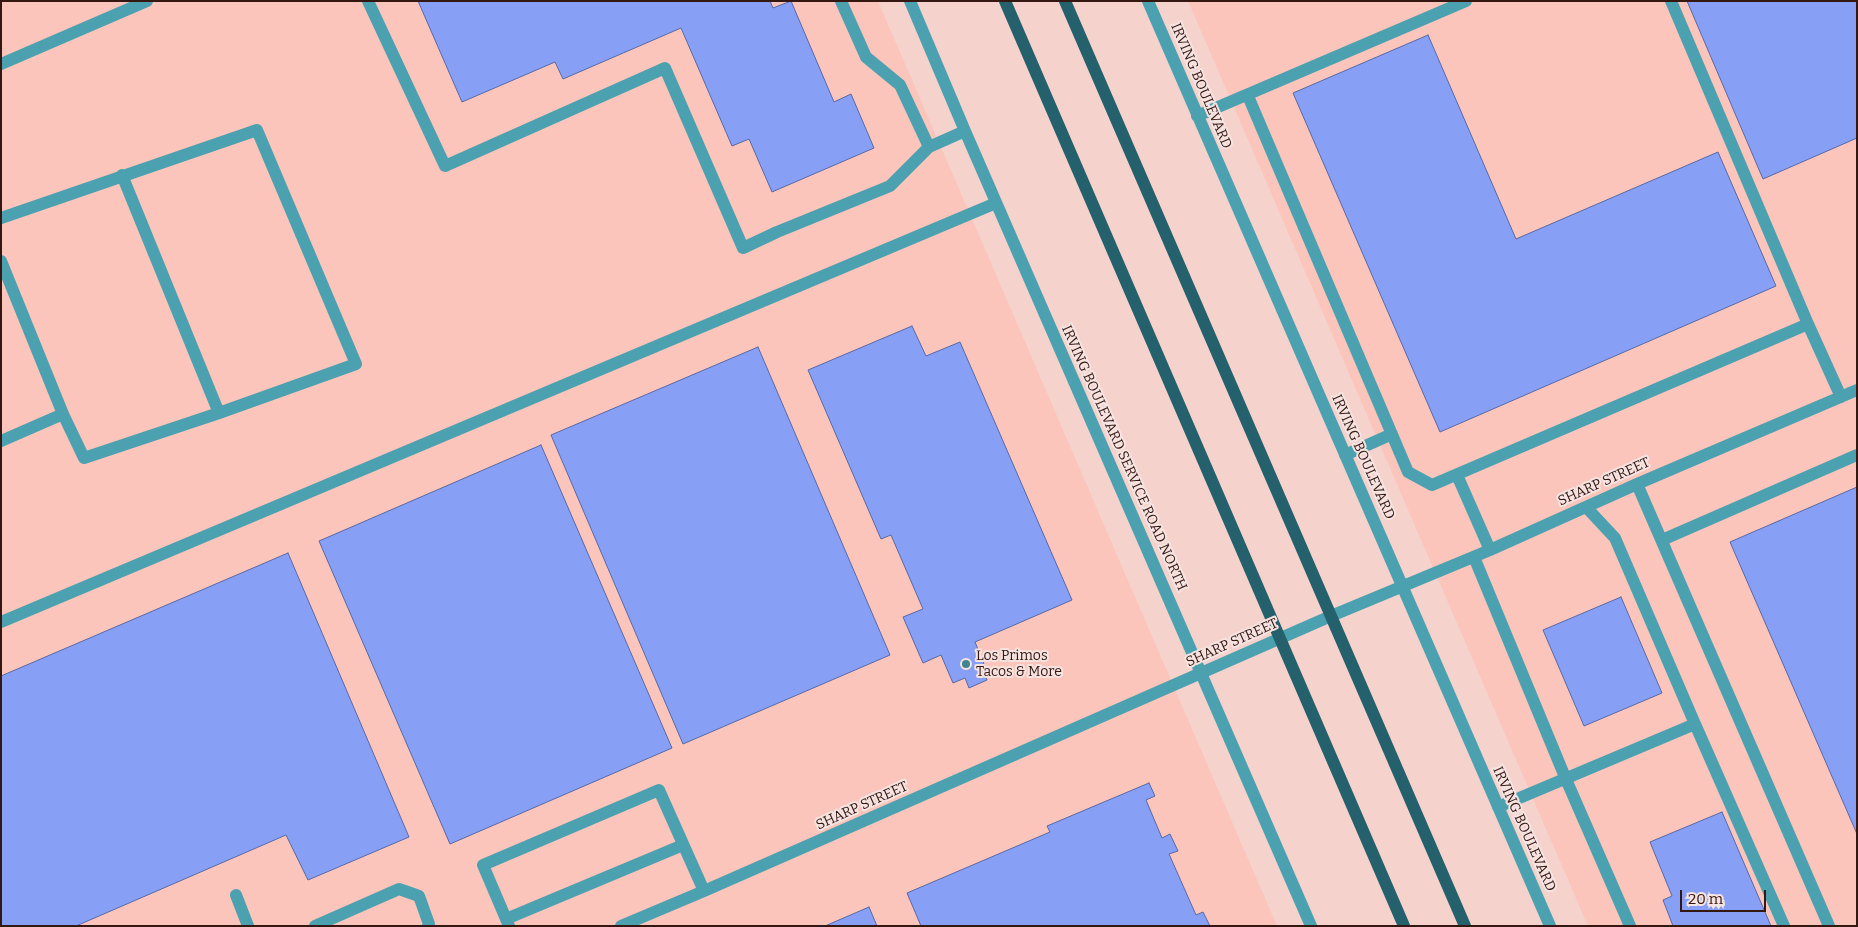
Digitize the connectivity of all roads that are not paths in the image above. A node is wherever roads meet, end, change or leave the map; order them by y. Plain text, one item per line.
1 (147, 1) edge
2 (368, 1) edge
3 (841, 1) edge
4 (910, 1) edge
5 (1005, 1) edge
6 (1065, 1) edge
7 (1148, 1) edge
8 (1466, 1) edge
9 (1671, 1) edge
10 (1, 64) edge
11 (1248, 96) junction
12 (1197, 116) junction
13 (965, 131) junction
14 (929, 147) junction
15 (122, 175) junction
16 (996, 203) junction
17 (1, 218) edge
18 (2, 260) edge
19 (1808, 324) junction
20 (1857, 390) edge
21 (1841, 397) junction
22 (220, 413) junction
23 (63, 414) junction
24 (1392, 434) junction
25 (1, 441) edge
26 (1345, 455) junction
27 (1857, 455) edge
28 (1457, 475) junction
29 (1637, 484) junction
30 (1586, 507) junction
31 (1662, 540) junction
32 (1490, 550) junction
33 (1474, 557) junction
34 (1403, 585) junction
35 (1331, 616) junction
36 (1, 622) edge
37 (1281, 638) junction
38 (1202, 672) junction
39 (1695, 724) junction
40 (1565, 777) junction
41 (1498, 807) junction
42 (683, 844) junction
43 (704, 891) junction
44 (236, 895) dead end
45 (507, 922) edge
46 (248, 926) edge
47 (315, 926) edge
48 (428, 926) edge
49 (621, 926) edge
50 (1311, 926) edge
51 (1404, 926) edge
52 (1465, 926) edge
53 (1550, 926) edge
54 (1630, 926) edge
55 (1784, 926) edge
56 (1830, 926) edge

1 - 10 street
2 - 14 street
3 - 14 street
4 - 13 street, IRVING BOULEVARD SERVICE ROAD NORTH
5 - 37 main road
6 - 35 main road
7 - 12 street, IRVING BOULEVARD
8 - 11 street
9 - 19 street
11 - 12 street
11 - 24 street
12 - 26 street, IRVING BOULEVARD
13 - 14 street
13 - 16 street, IRVING BOULEVARD SERVICE ROAD NORTH
15 - 17 street
15 - 22 street
15 - 22 street
16 - 36 street
16 - 38 street, IRVING BOULEVARD SERVICE ROAD NORTH
18 - 23 street
19 - 21 street
19 - 28 street
20 - 21 street, SHARP STREET
21 - 29 street, SHARP STREET
22 - 23 street
23 - 25 street
24 - 26 street
24 - 28 street
26 - 34 street, IRVING BOULEVARD
27 - 31 street
28 - 32 street
29 - 30 street, SHARP STREET
29 - 31 street
30 - 32 street, SHARP STREET
30 - 39 street
31 - 56 street
32 - 33 street, SHARP STREET
33 - 34 street, SHARP STREET
33 - 40 street
34 - 35 street, SHARP STREET
34 - 41 street, IRVING BOULEVARD
35 - 37 street, SHARP STREET
35 - 52 main road
37 - 38 street, SHARP STREET
37 - 51 main road
38 - 43 street, SHARP STREET
38 - 50 street, IRVING BOULEVARD SERVICE ROAD NORTH
39 - 40 street
39 - 55 street
40 - 41 street
40 - 54 street
41 - 53 street, IRVING BOULEVARD
42 - 43 street
42 - 45 street
42 - 45 street
43 - 49 street, SHARP STREET
44 - 46 street
47 - 48 street

